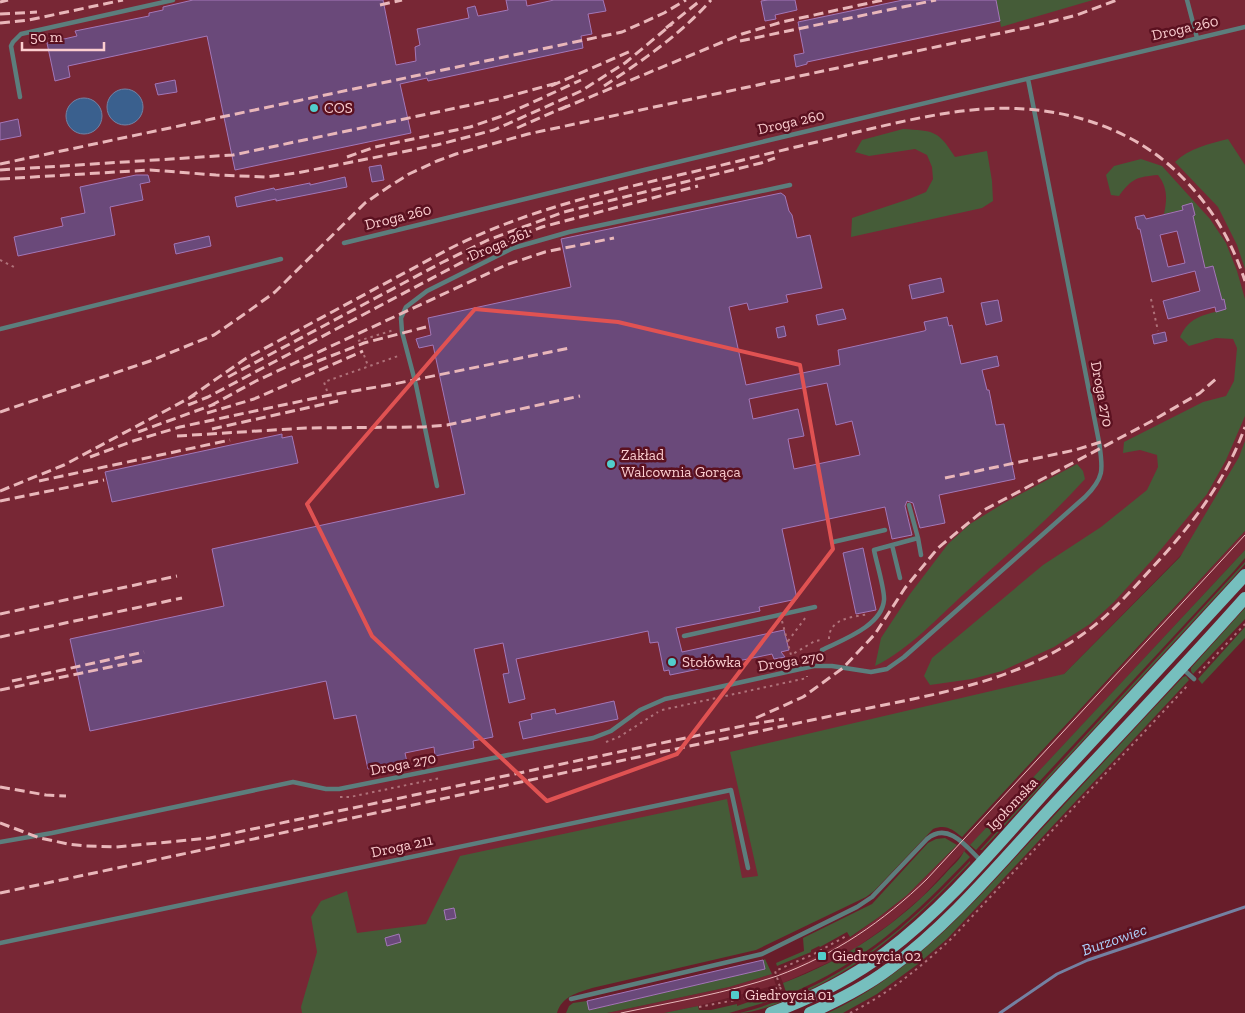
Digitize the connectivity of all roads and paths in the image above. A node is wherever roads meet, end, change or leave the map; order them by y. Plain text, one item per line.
1 (174, 0) edge
2 (1188, 0) edge
3 (1245, 26) edge
4 (1197, 38) junction
5 (1028, 79) junction
6 (20, 97) dead end
7 (790, 185) dead end
8 (344, 243) dead end
9 (281, 259) dead end
10 (0, 260) edge
11 (14, 267) dead end
12 (1151, 299) dead end
13 (402, 328) junction
14 (0, 329) edge
15 (1158, 331) dead end
16 (358, 341) dead end
17 (408, 352) junction
18 (364, 355) dead end
19 (368, 366) junction
20 (327, 391) dead end
21 (437, 486) dead end
22 (909, 505) dead end
23 (885, 530) dead end
24 (918, 538) junction
25 (833, 542) dead end
26 (892, 545) junction
27 (921, 555) dead end
28 (1245, 575) edge
29 (900, 578) dead end
30 (1245, 598) edge
31 (814, 607) joint
32 (781, 614) junction
33 (878, 615) junction
34 (1245, 624) edge
35 (684, 636) dead end
36 (788, 641) junction
37 (822, 650) dead end
38 (793, 654) junction
39 (796, 660) dead end
40 (1182, 668) junction
41 (1194, 679) junction
42 (0, 842) edge
43 (981, 861) junction
44 (748, 868) dead end
45 (848, 935) dead end
46 (0, 943) edge
47 (780, 988) junction
48 (784, 998) dead end
49 (571, 999) dead end
50 (699, 1007) dead end
51 (771, 1013) edge
52 (810, 1013) edge
53 (850, 1013) edge

1 - 6 lane
2 - 4 lane
3 - 4 lane, Droga 260
4 - 5 lane, Droga 260
5 - 8 lane, Droga 260
5 - 42 lane, Droga 270
7 - 13 lane, Droga 261
9 - 14 lane
10 - 11 path
12 - 15 path
13 - 16 path
13 - 17 lane
17 - 19 path
17 - 21 lane
18 - 19 path
19 - 20 path
22 - 24 lane
23 - 25 lane
24 - 26 lane
24 - 27 lane
26 - 29 lane
26 - 33 lane
28 - 43 main road, Igołomska
30 - 40 main road, Igołomska
31 - 32 lane
31 - 36 path
32 - 35 lane
32 - 36 path
33 - 37 lane
33 - 38 path
34 - 41 path
36 - 38 path
38 - 39 path
40 - 41 lane
40 - 52 main road, Igołomska
41 - 53 path
43 - 49 lane
43 - 51 main road, Igołomska
44 - 46 lane, Droga 211
45 - 47 path
47 - 48 path
47 - 50 path

